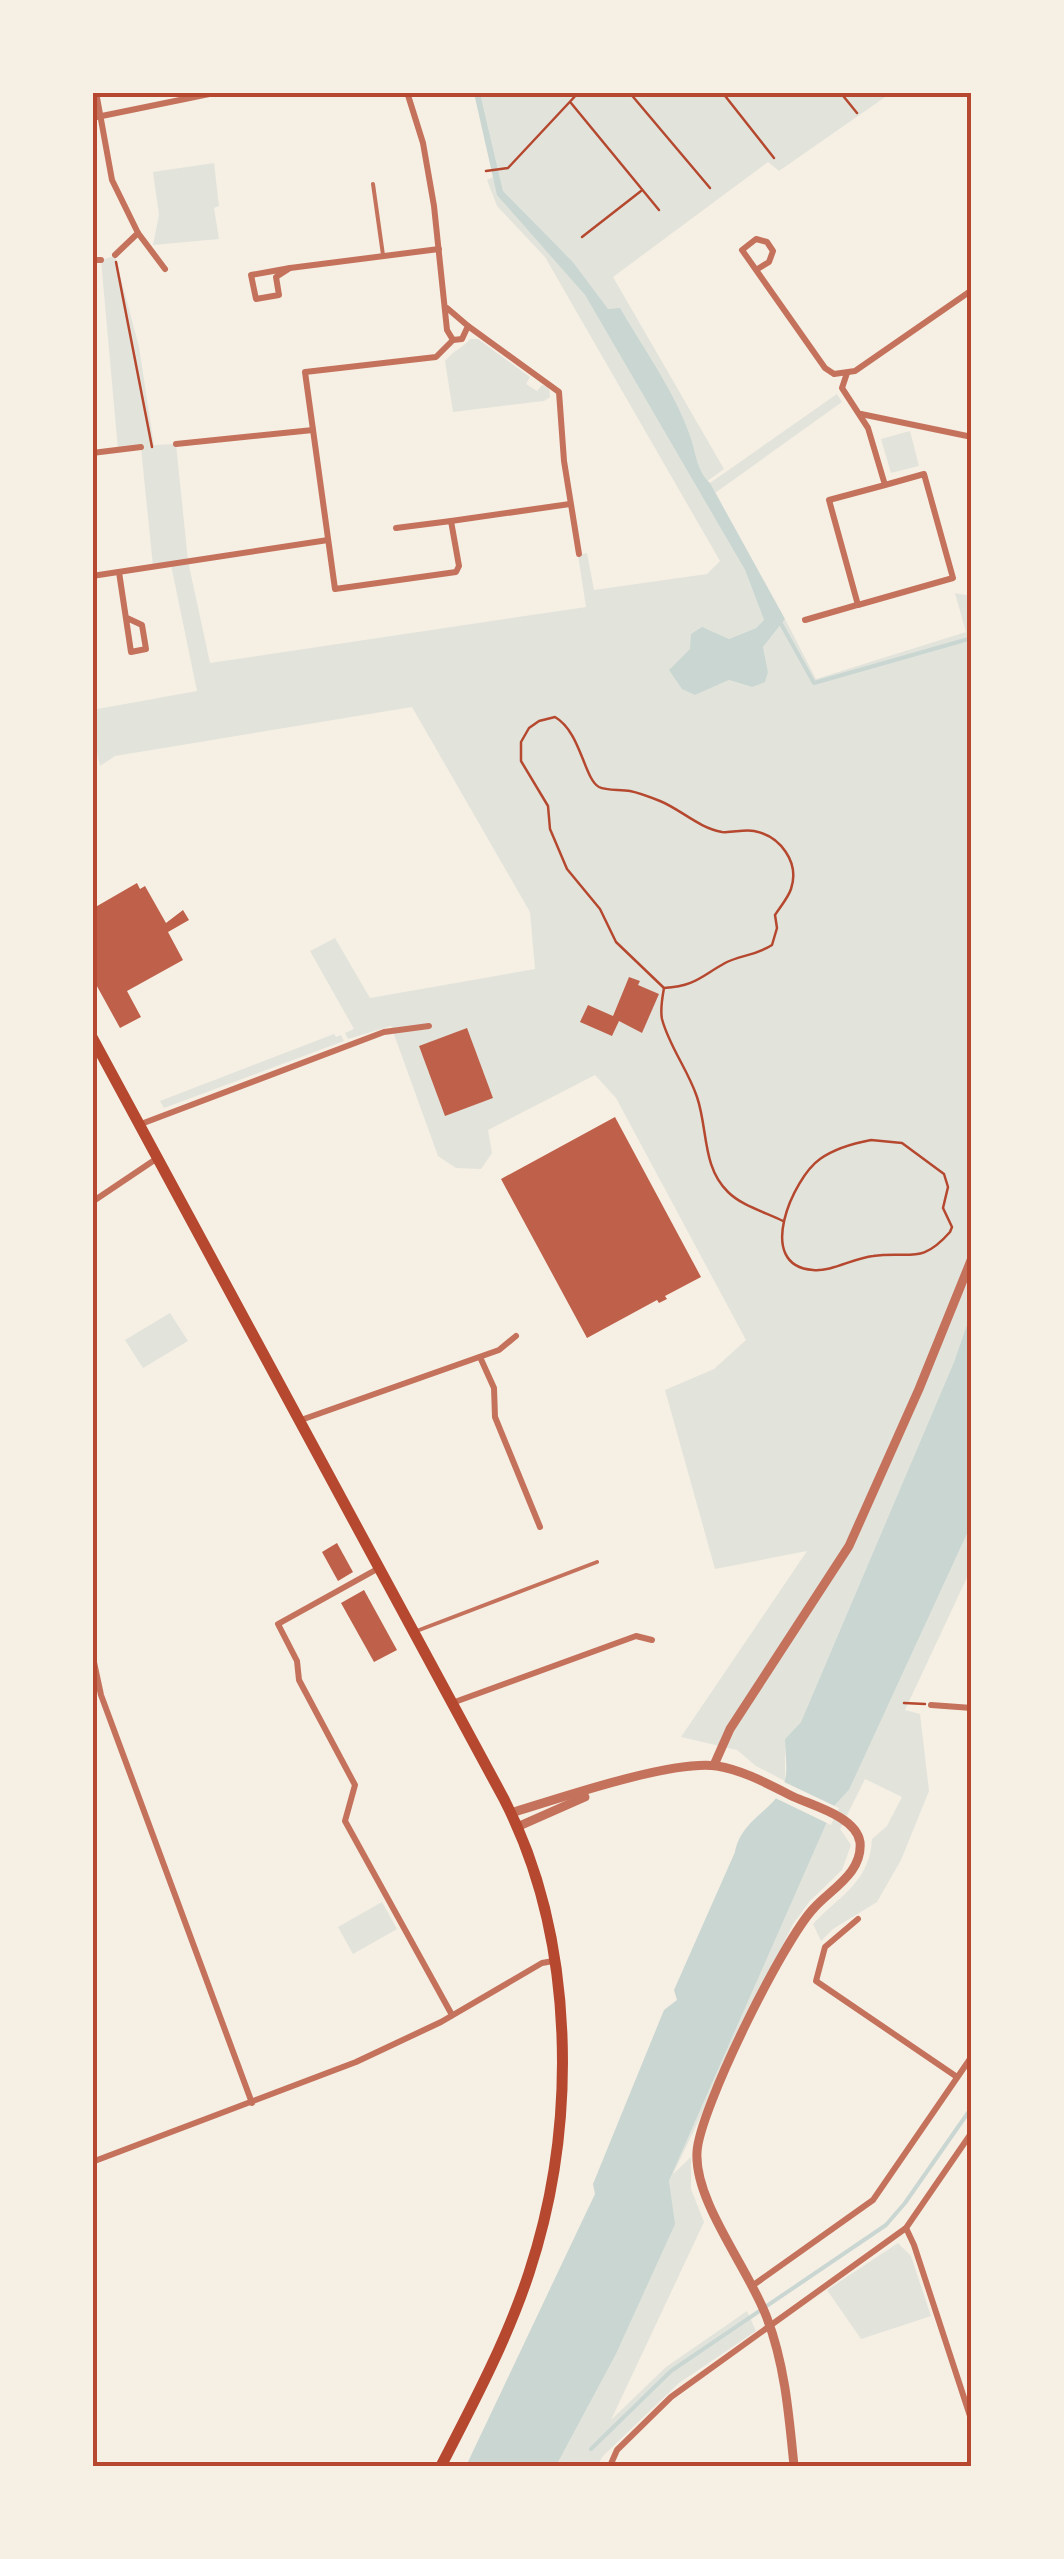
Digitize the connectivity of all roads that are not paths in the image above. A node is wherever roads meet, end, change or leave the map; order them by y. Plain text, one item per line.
1 (96, 92) edge
2 (219, 92) edge
3 (407, 92) edge
4 (101, 114) junction
5 (92, 118) edge
6 (373, 184) dead end
7 (138, 233) junction
8 (439, 248) junction
9 (382, 254) junction
10 (114, 255) road end
11 (290, 268) junction
12 (165, 269) dead end
13 (756, 270) junction
14 (972, 290) edge
15 (448, 308) junction
16 (468, 326) junction
17 (453, 340) junction
18 (847, 373) junction
19 (861, 414) junction
20 (312, 430) junction
21 (972, 438) edge
22 (176, 444) dead end
23 (141, 447) dead end
24 (92, 453) edge
25 (885, 484) junction
26 (570, 504) junction
27 (451, 521) junction
28 (396, 528) dead end
29 (328, 540) junction
30 (579, 554) dead end
31 (118, 572) junction
32 (92, 576) edge
33 (858, 605) junction
34 (126, 618) junction
35 (806, 620) dead end
36 (429, 1026) dead end
37 (92, 1037) edge
38 (140, 1124) junction
39 (158, 1158) junction
40 (92, 1202) edge
41 (972, 1258) edge
42 (516, 1336) dead end
43 (480, 1357) junction
44 (300, 1421) junction
45 (540, 1527) dead end
46 (596, 1562) dead end
47 (379, 1568) junction
48 (414, 1632) junction
49 (652, 1640) dead end
50 (92, 1654) edge
51 (97, 1695) edge
52 (452, 1703) junction
53 (931, 1704) road end
54 (972, 1708) edge
55 (714, 1765) junction
56 (610, 1785) junction
57 (511, 1813) junction
58 (517, 1827) junction
59 (858, 1919) dead end
60 (554, 1960) junction
61 (452, 2015) junction
62 (972, 2056) edge
63 (958, 2077) junction
64 (252, 2102) junction
65 (972, 2132) edge
66 (92, 2162) edge
67 (906, 2228) junction
68 (752, 2286) junction
69 (764, 2313) junction
70 (972, 2422) edge
71 (441, 2466) edge
72 (610, 2466) edge
73 (794, 2466) edge

1 - 4 street
2 - 4 street
3 - 8 street
4 - 5 street
4 - 7 street
6 - 9 lane
7 - 10 street
7 - 12 street
8 - 9 street
8 - 15 street
9 - 11 street
11 - 11 street
13 - 13 street
13 - 18 street
14 - 18 street
15 - 16 street
15 - 17 street
16 - 17 street
16 - 26 street
17 - 20 street
18 - 19 street
19 - 21 street
19 - 25 street
20 - 22 street
20 - 29 street
23 - 24 street
25 - 33 street
25 - 33 street
26 - 27 street
26 - 30 street
27 - 28 street
27 - 29 street
29 - 31 street
31 - 32 street
31 - 34 street
33 - 35 street
34 - 34 street
36 - 38 street
37 - 38 main road
38 - 39 main road
39 - 40 street
39 - 44 main road
41 - 55 street
42 - 43 street
43 - 44 street
43 - 45 street
44 - 47 main road
46 - 48 lane
47 - 48 main road
47 - 61 street
48 - 52 main road
49 - 52 street
50 - 51 street
51 - 64 street
52 - 57 main road
53 - 54 street
55 - 56 street
55 - 68 street
56 - 57 street
56 - 58 street
57 - 58 main road
58 - 60 main road
59 - 63 street
60 - 61 street
60 - 71 main road
61 - 64 street
62 - 63 street
63 - 68 street
64 - 66 street
65 - 67 street
67 - 69 street
67 - 70 street
68 - 69 street
69 - 72 street
69 - 73 street

